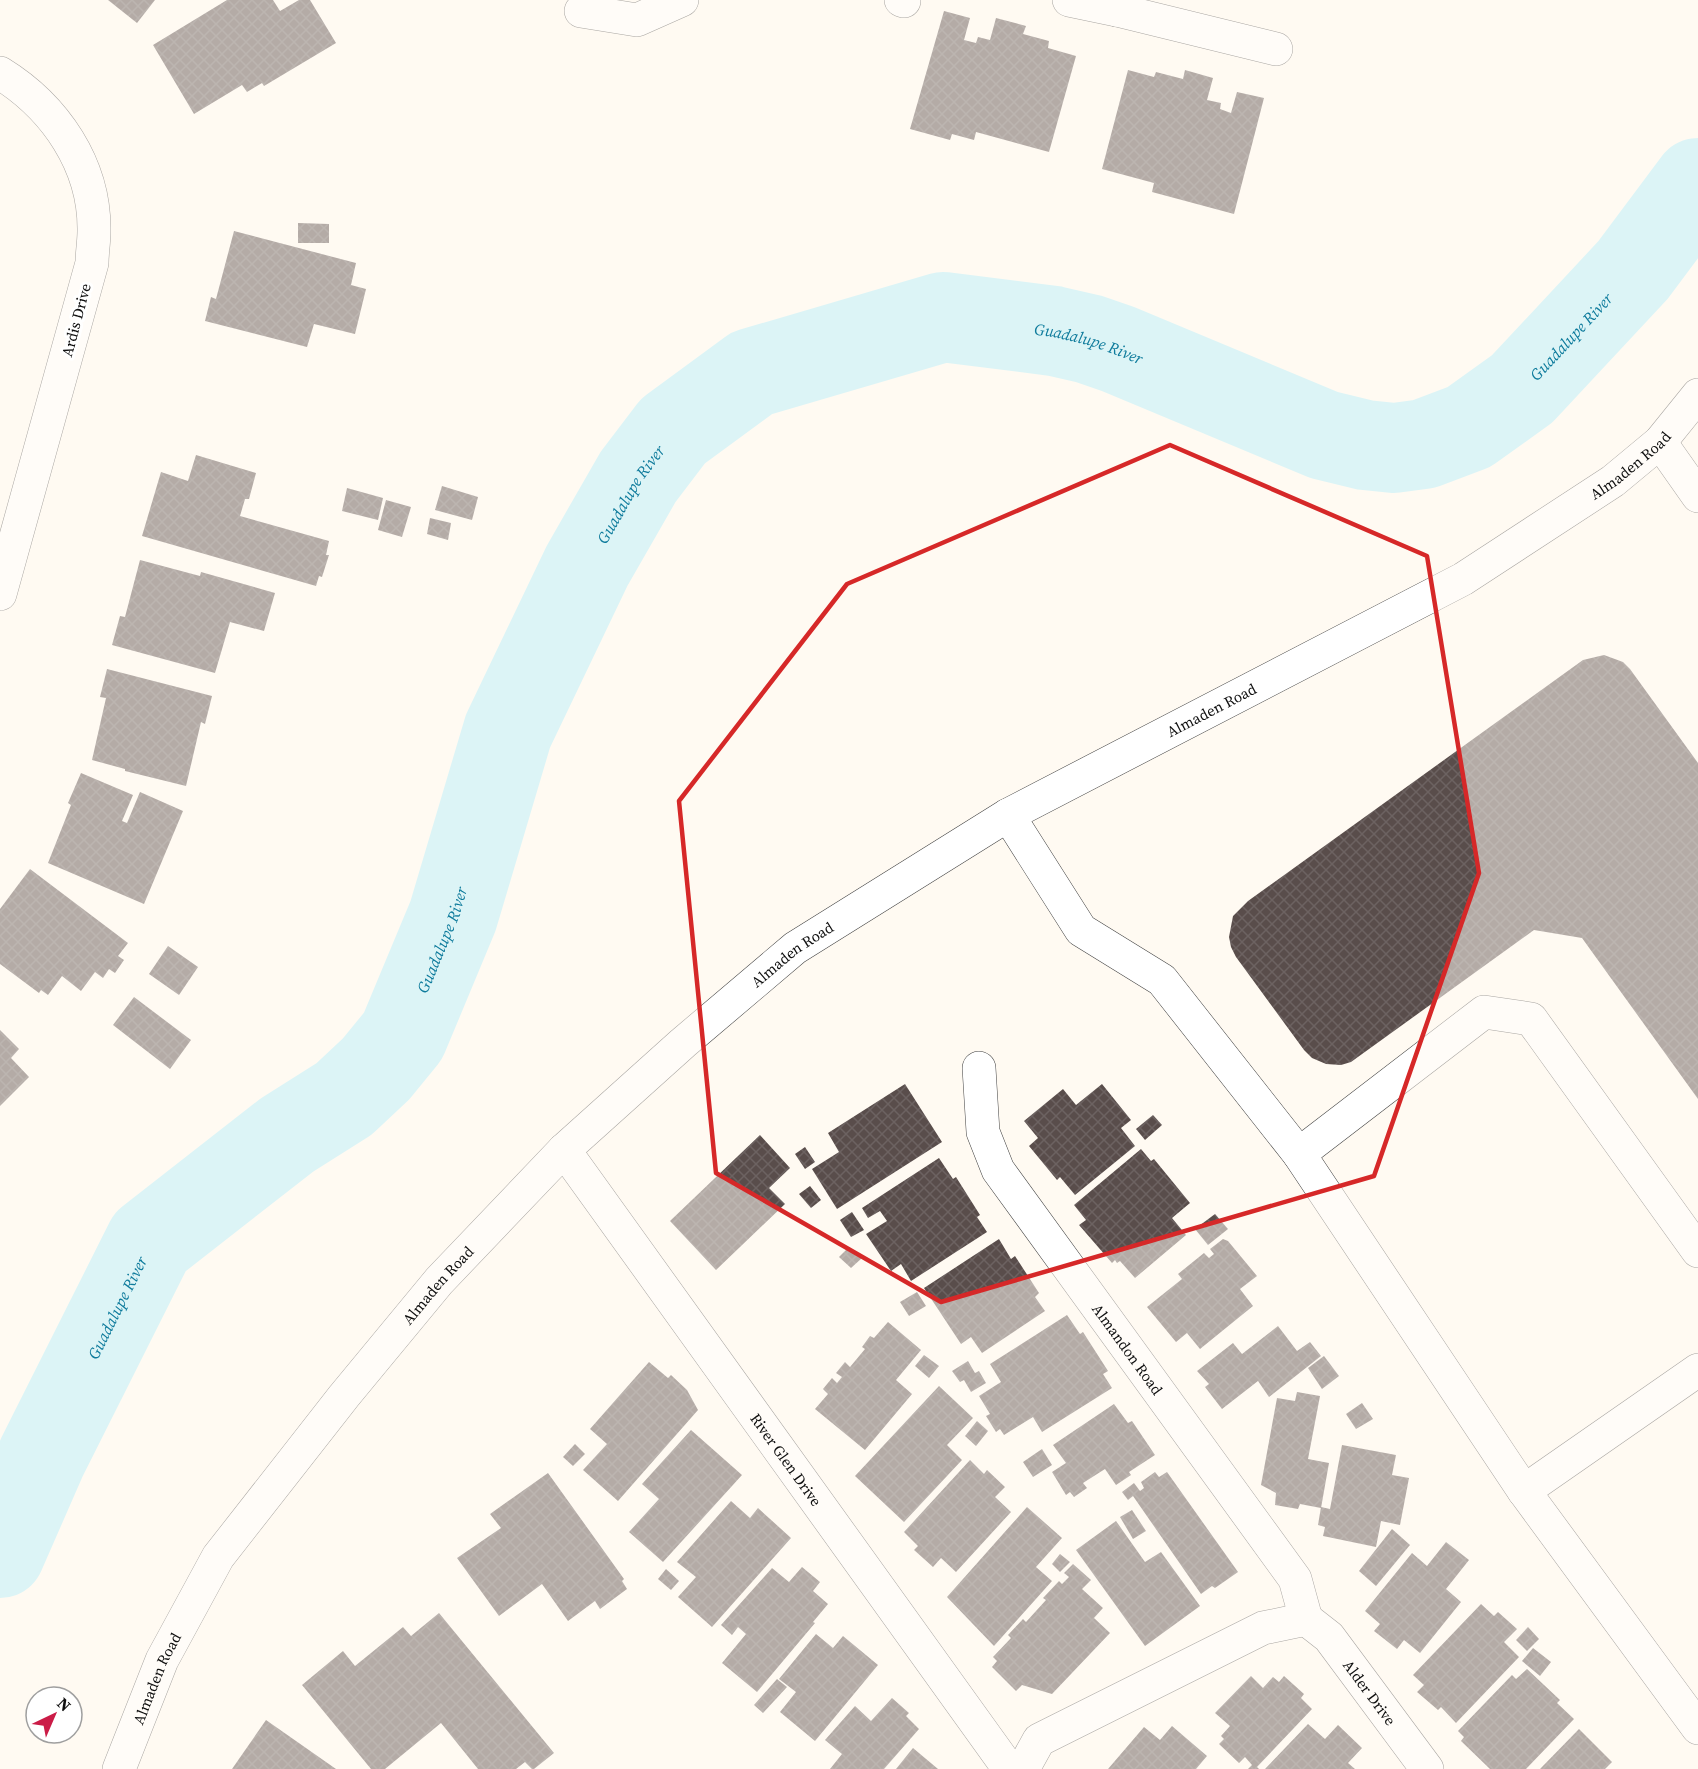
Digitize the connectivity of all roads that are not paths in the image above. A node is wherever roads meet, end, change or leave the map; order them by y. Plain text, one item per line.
1 (682, 0) edge
2 (1069, 0) edge
3 (1118, 5) edge
4 (581, 11) dead end
5 (1276, 49) dead end
6 (0, 73) edge
7 (1698, 395) edge
8 (1660, 442) junction
9 (1698, 496) edge
10 (0, 594) edge
11 (1008, 815) junction
12 (978, 1068) dead end
13 (564, 1150) junction
14 (1299, 1154) junction
15 (1698, 1251) edge
16 (1698, 1370) edge
17 (1524, 1491) junction
18 (1306, 1619) junction
19 (1696, 1721) edge
20 (119, 1769) edge
21 (1009, 1769) edge
22 (1023, 1769) edge
23 (1427, 1769) edge

1 - 4 street
2 - 3 street
3 - 5 street
6 - 10 street, Ardis Drive
7 - 8 street, Almaden Road
8 - 9 street
8 - 11 street, Almaden Road
11 - 13 street, Almaden Road
11 - 14 street
12 - 18 street, Almandon Road
13 - 20 street, Almaden Road
13 - 21 street, River Glen Drive
14 - 15 street
14 - 17 street
16 - 17 street
17 - 19 street
18 - 22 street
18 - 23 street, Alder Drive

